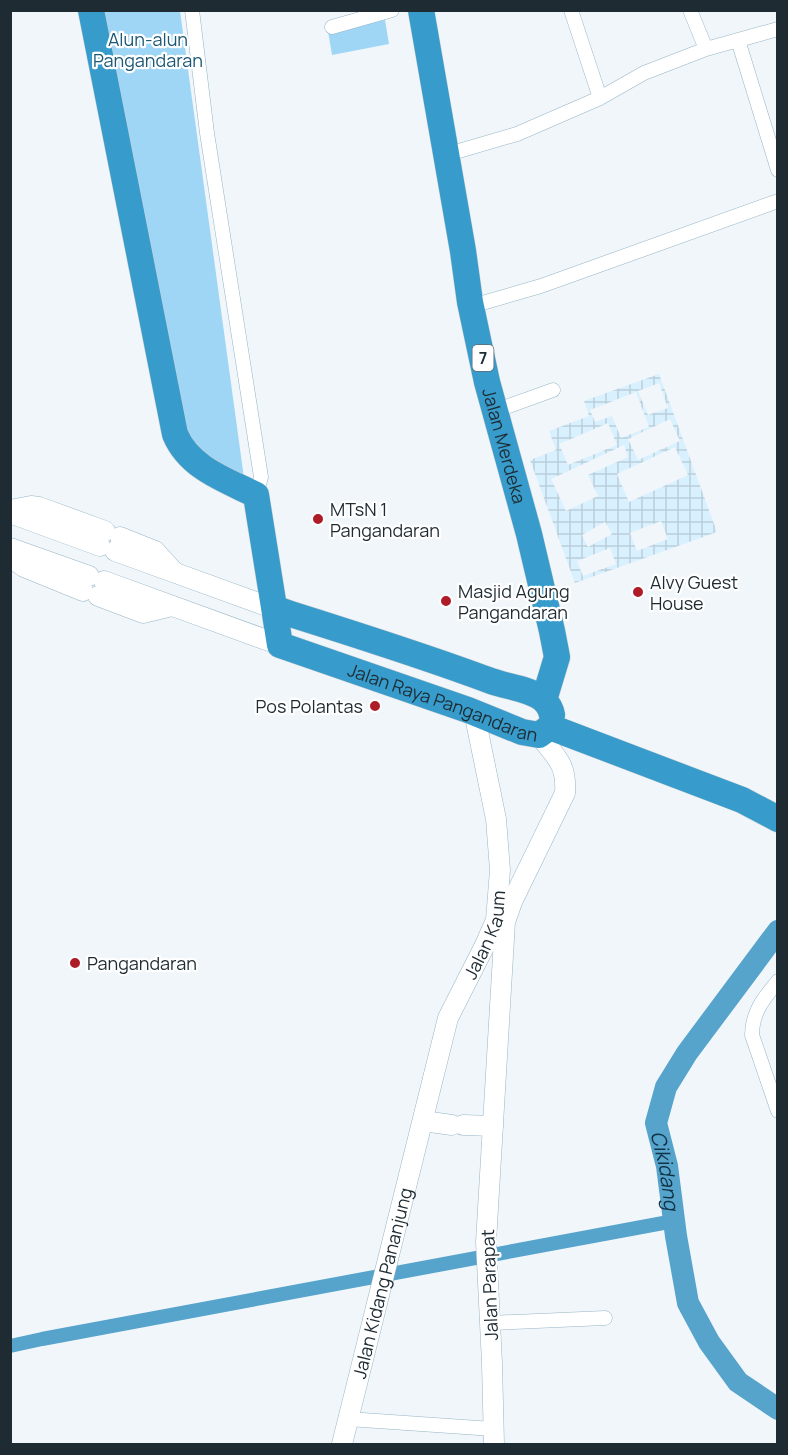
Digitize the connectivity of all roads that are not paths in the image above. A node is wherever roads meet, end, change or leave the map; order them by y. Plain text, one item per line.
1 (91, 10) edge
2 (192, 10) edge
3 (392, 10) edge
4 (421, 10) edge
5 (571, 10) edge
6 (690, 10) edge
7 (332, 27) dead end
8 (777, 29) edge
9 (738, 40) junction
10 (706, 49) junction
11 (600, 98) junction
12 (445, 154) junction
13 (777, 170) edge
14 (777, 201) edge
15 (472, 306) junction
16 (553, 390) dead end
17 (495, 411) junction
18 (256, 495) junction
19 (10, 511) edge
20 (10, 548) edge
21 (10, 557) edge
22 (93, 586) junction
23 (275, 609) junction
24 (280, 645) junction
25 (544, 700) junction
26 (474, 712) junction
27 (545, 731) junction
28 (777, 819) edge
29 (777, 981) edge
30 (777, 1111) edge
31 (423, 1121) junction
32 (493, 1126) junction
33 (605, 1318) dead end
34 (490, 1323) junction
35 (348, 1419) junction
36 (494, 1437) edge
37 (342, 1444) edge

1 - 18 highway
2 - 18 street
3 - 7 street
4 - 12 highway, Jalan Merdeka / 7
5 - 11 street
6 - 10 street
8 - 9 street
9 - 10 street
9 - 13 street
10 - 11 street
11 - 12 street
12 - 15 highway, Jalan Merdeka / 7
14 - 15 street
15 - 17 highway, Jalan Merdeka / 7
16 - 17 street
17 - 25 highway, Jalan Merdeka / 7
18 - 23 highway
19 - 23 street, Jalan Raya Pangandaran
20 - 22 street
21 - 22 street
22 - 24 street, Jalan Raya Pangandaran
23 - 24 highway
23 - 25 highway, Jalan Raya Pangandaran
24 - 26 highway, Jalan Raya Pangandaran
25 - 27 highway, 7
26 - 27 highway, Jalan Raya Pangandaran
26 - 31 street, Jalan Kaum
27 - 28 highway, Jalan Raya Pangandaran
27 - 32 street, Jalan Kaum
29 - 30 street
31 - 32 street
31 - 35 street, Jalan Kidang Pananjung
32 - 34 street, Jalan Parapat
33 - 34 street
34 - 36 street, Jalan Parapat
35 - 36 street
35 - 37 street, Jalan Kidang Pananjung

